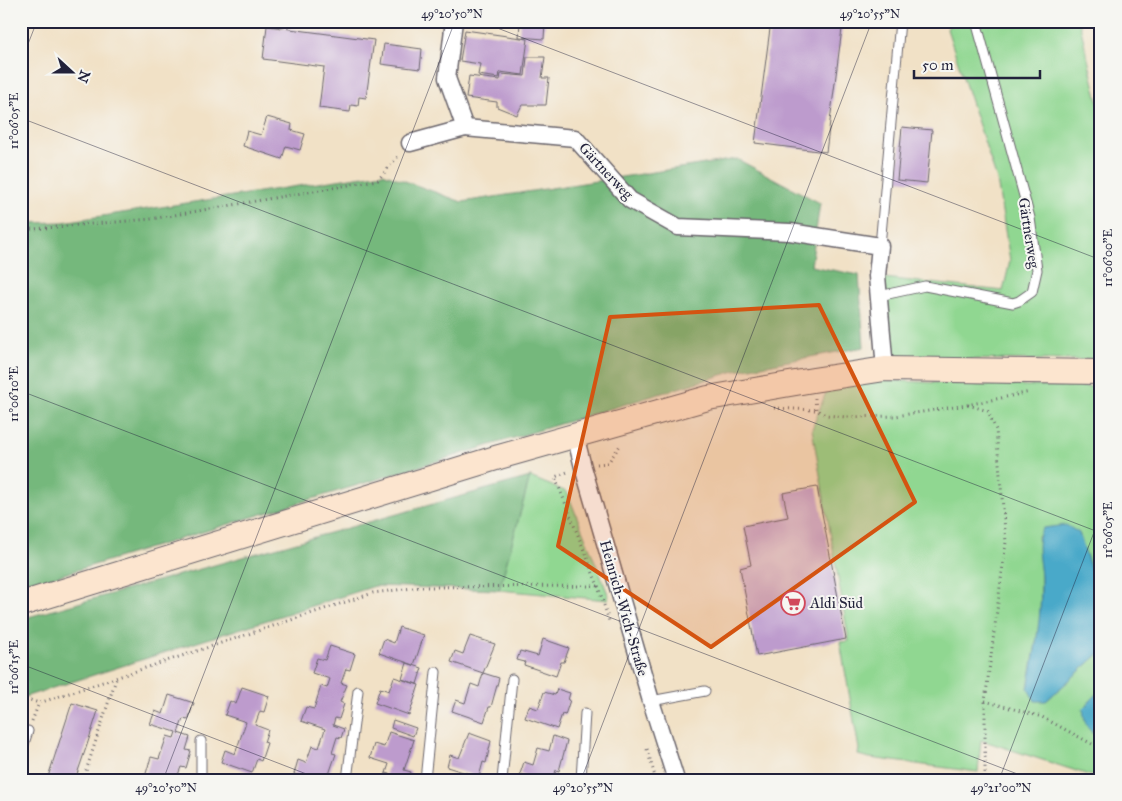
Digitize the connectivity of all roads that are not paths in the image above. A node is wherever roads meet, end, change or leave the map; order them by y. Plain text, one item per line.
1 (454, 21) edge
2 (900, 21) edge
3 (976, 21) edge
4 (465, 128) junction
5 (410, 143) road end
6 (880, 246) junction
7 (879, 296) junction
8 (885, 369) junction
9 (1101, 372) edge
10 (575, 435) junction
11 (21, 604) edge
12 (436, 672) dead end
13 (512, 679) dead end
14 (358, 691) dead end
15 (705, 691) dead end
16 (651, 701) junction
17 (585, 713) dead end
18 (28, 731) road end
19 (202, 741) dead end
20 (21, 753) edge
21 (201, 780) edge
22 (347, 780) edge
23 (425, 780) edge
24 (502, 780) edge
25 (581, 780) edge
26 (676, 780) edge

1 - 4 street
2 - 6 lane
3 - 7 lane, Gärtnerweg
4 - 5 street
4 - 6 street, Gärtnerweg
6 - 7 street
7 - 8 street
8 - 9 main road
8 - 10 main road
10 - 11 main road
10 - 16 street, Heinrich-Wich-Straße
12 - 23 lane
13 - 24 lane
14 - 22 lane
15 - 16 lane
16 - 26 street, Heinrich-Wich-Straße
17 - 25 lane
18 - 20 lane
19 - 21 lane

